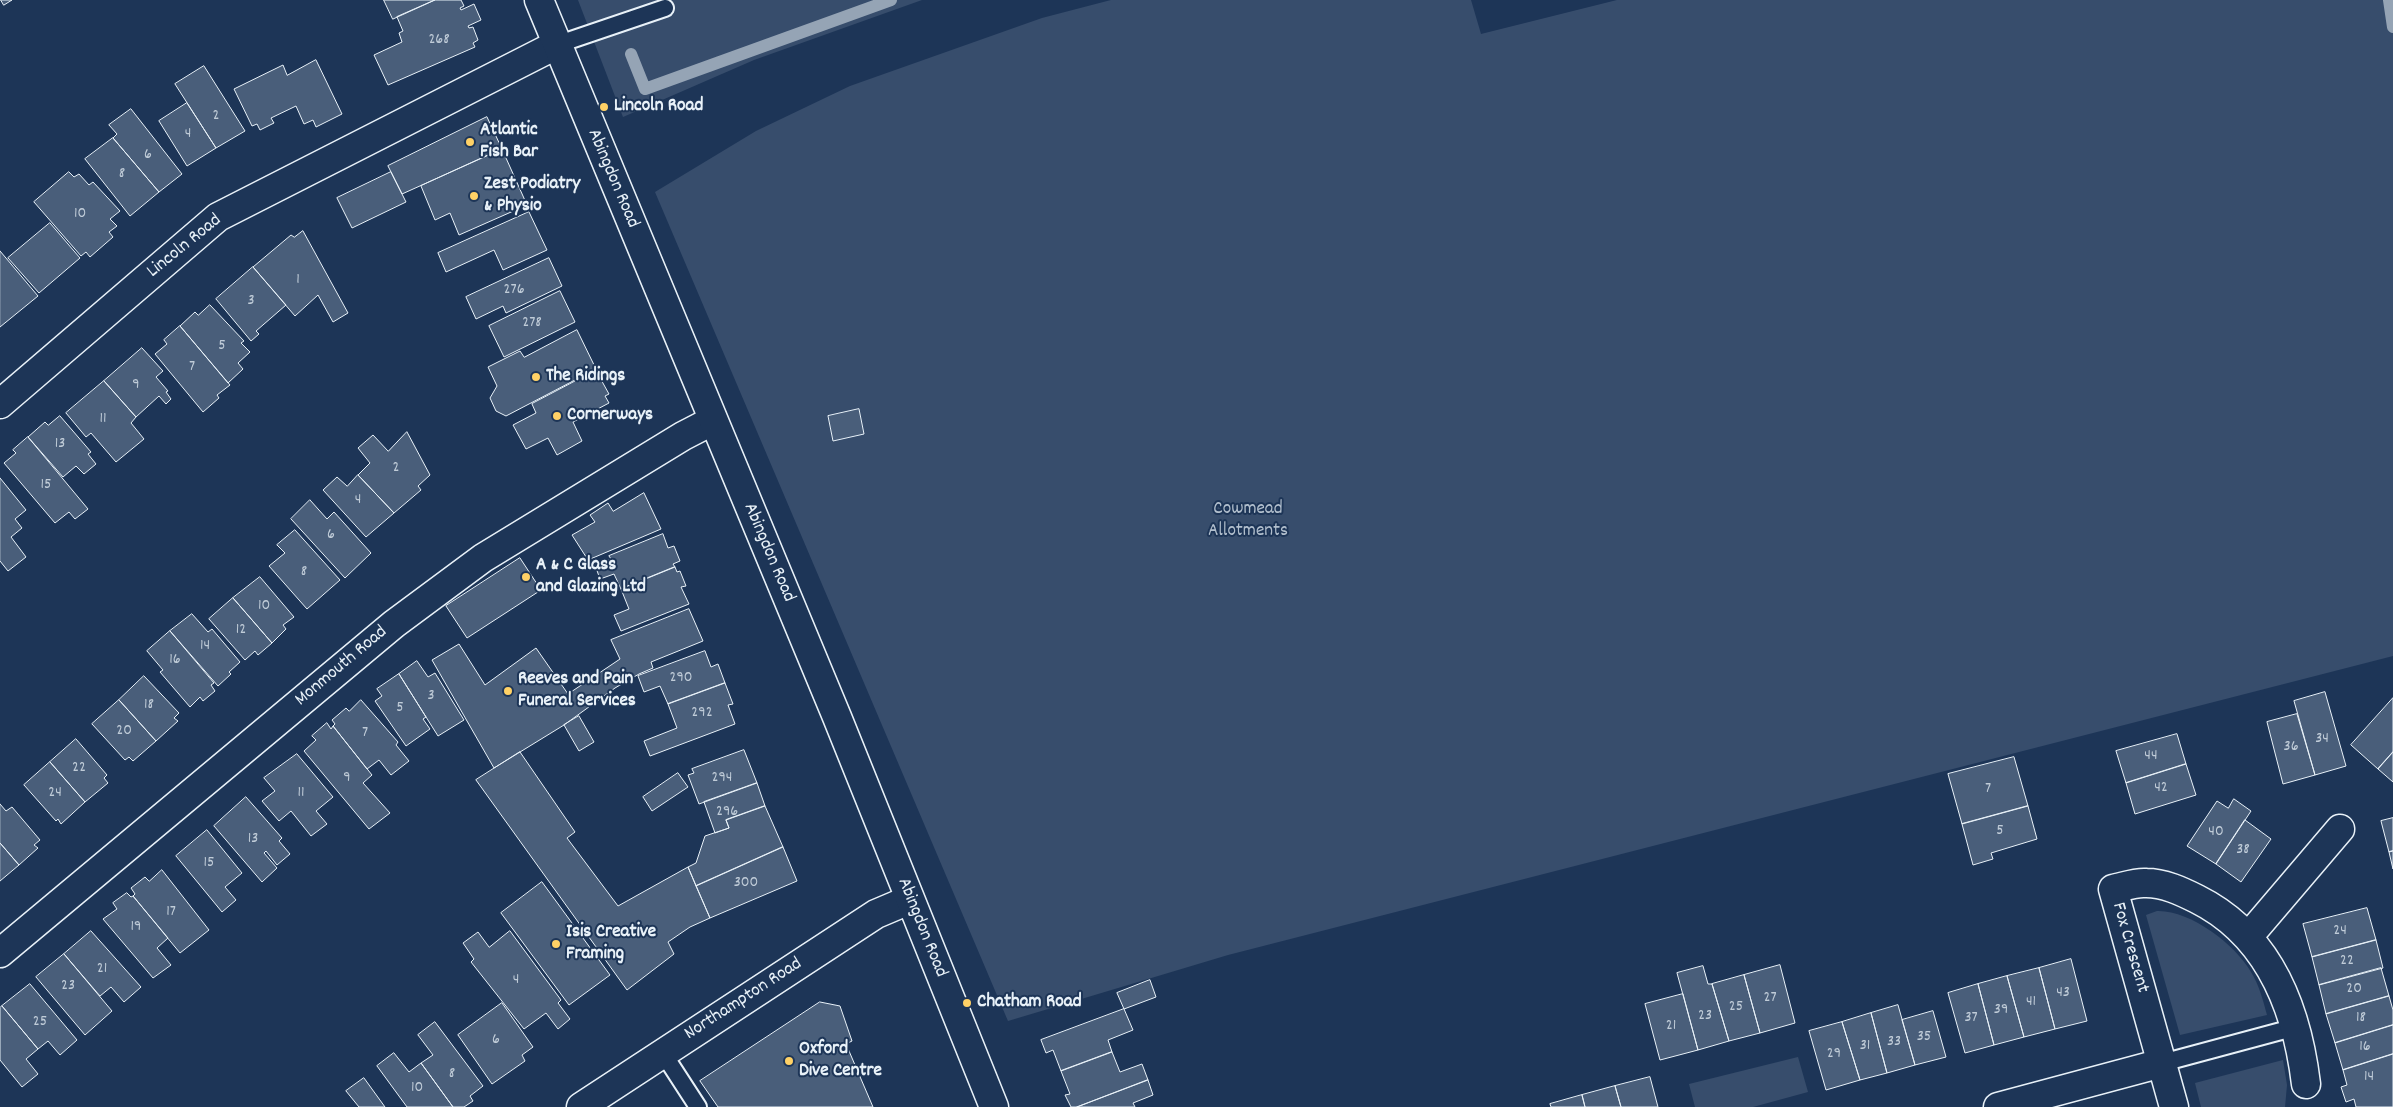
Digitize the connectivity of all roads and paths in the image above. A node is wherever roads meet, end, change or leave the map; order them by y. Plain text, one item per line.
1 (539, 0) edge
2 (665, 8) dead end
3 (556, 45) junction
4 (0, 404) edge
5 (712, 421) junction
6 (2340, 829) dead end
7 (909, 900) junction
8 (2248, 937) junction
9 (0, 953) edge
10 (2296, 1027) junction
11 (664, 1053) junction
12 (2162, 1063) junction
13 (2306, 1098) edge
14 (581, 1107) edge
15 (698, 1107) edge
16 (994, 1107) edge
17 (1998, 1107) edge
18 (2174, 1107) edge

1 - 3 street, Abingdon Road
2 - 3 lane
3 - 4 street, Lincoln Road
3 - 5 street, Abingdon Road
5 - 7 street, Abingdon Road
5 - 9 street, Monmouth Road
6 - 8 street
7 - 11 street, Northampton Road
7 - 16 street, Abingdon Road
8 - 10 street, Fox Crescent
8 - 12 street, Fox Crescent
10 - 12 lane
10 - 13 street, Fox Crescent
11 - 14 street, Northampton Road
11 - 15 lane
12 - 17 street
12 - 18 street, Fox Crescent

